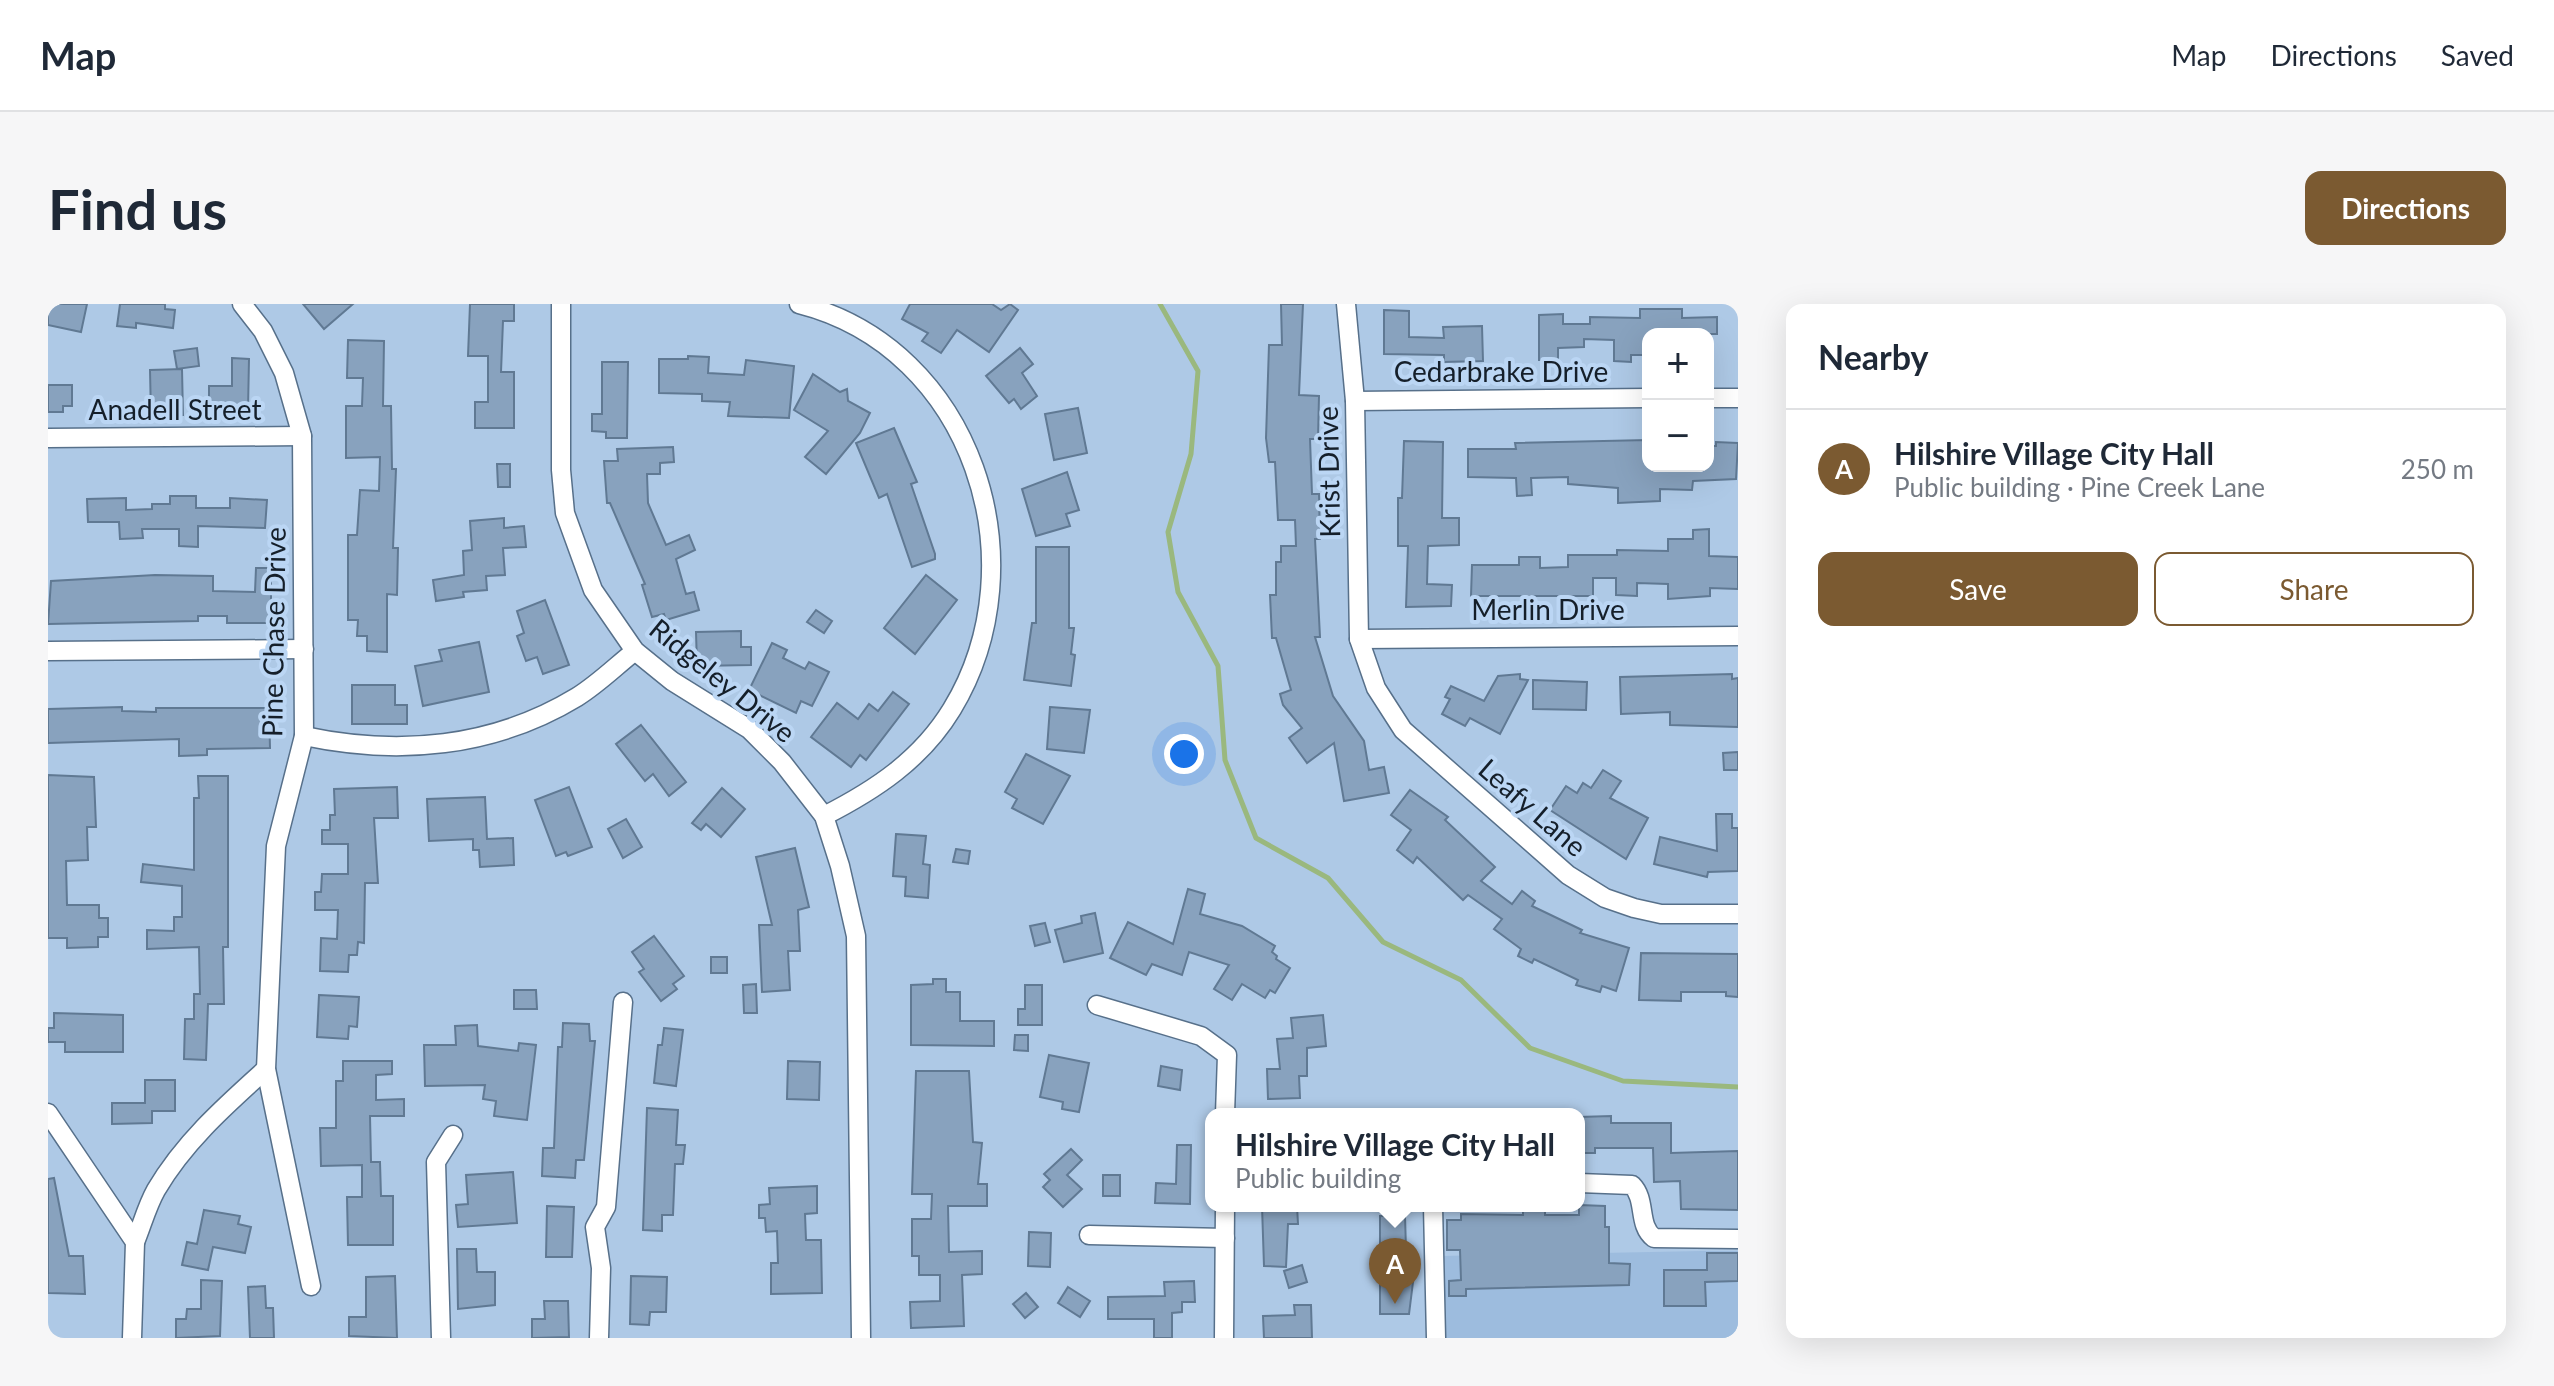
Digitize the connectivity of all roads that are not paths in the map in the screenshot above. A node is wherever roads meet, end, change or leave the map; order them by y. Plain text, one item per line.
1 (242, 304) edge
2 (561, 304) edge
3 (799, 304) edge
4 (1346, 304) edge
5 (1642, 398) edge
6 (1714, 398) edge
7 (1738, 398) edge
8 (1355, 401) junction
9 (302, 436) junction
10 (48, 438) edge
11 (1738, 636) edge
12 (1359, 639) junction
13 (304, 649) junction
14 (48, 651) edge
15 (635, 651) junction
16 (304, 736) junction
17 (824, 816) junction
18 (1738, 914) edge
19 (623, 1002) dead end
20 (1097, 1005) dead end
21 (266, 1069) junction
22 (1225, 1108) edge
23 (48, 1113) edge
24 (453, 1135) dead end
25 (1585, 1183) edge
26 (1225, 1212) edge
27 (1433, 1212) edge
28 (1089, 1235) dead end
29 (1225, 1238) junction
30 (1738, 1239) edge
31 (135, 1242) junction
32 (311, 1286) dead end
33 (132, 1338) edge
34 (441, 1338) edge
35 (599, 1338) edge
36 (861, 1338) edge
37 (1224, 1338) edge
38 (1436, 1338) edge

1 - 9 street, Pine Chase Drive
2 - 15 street, Ridgeley Drive
3 - 17 street
4 - 8 street, Krist Drive
5 - 8 street, Cedarbrake Drive
6 - 7 street
8 - 12 street, Krist Drive
9 - 10 street, Anadell Street
9 - 13 street, Pine Chase Drive
11 - 12 street, Merlin Drive
12 - 18 street, Leafy Lane
13 - 14 street
13 - 16 street, Pine Chase Drive
15 - 16 street
15 - 17 street, Ridgeley Drive
16 - 21 street, Pine Chase Drive
17 - 36 street, Ridgeley Drive
19 - 35 street
20 - 22 street
21 - 31 street
21 - 32 street, Pine Chase Drive
23 - 31 street
24 - 34 street
25 - 30 street
26 - 29 street
27 - 38 street
28 - 29 street
29 - 37 street
31 - 33 street

